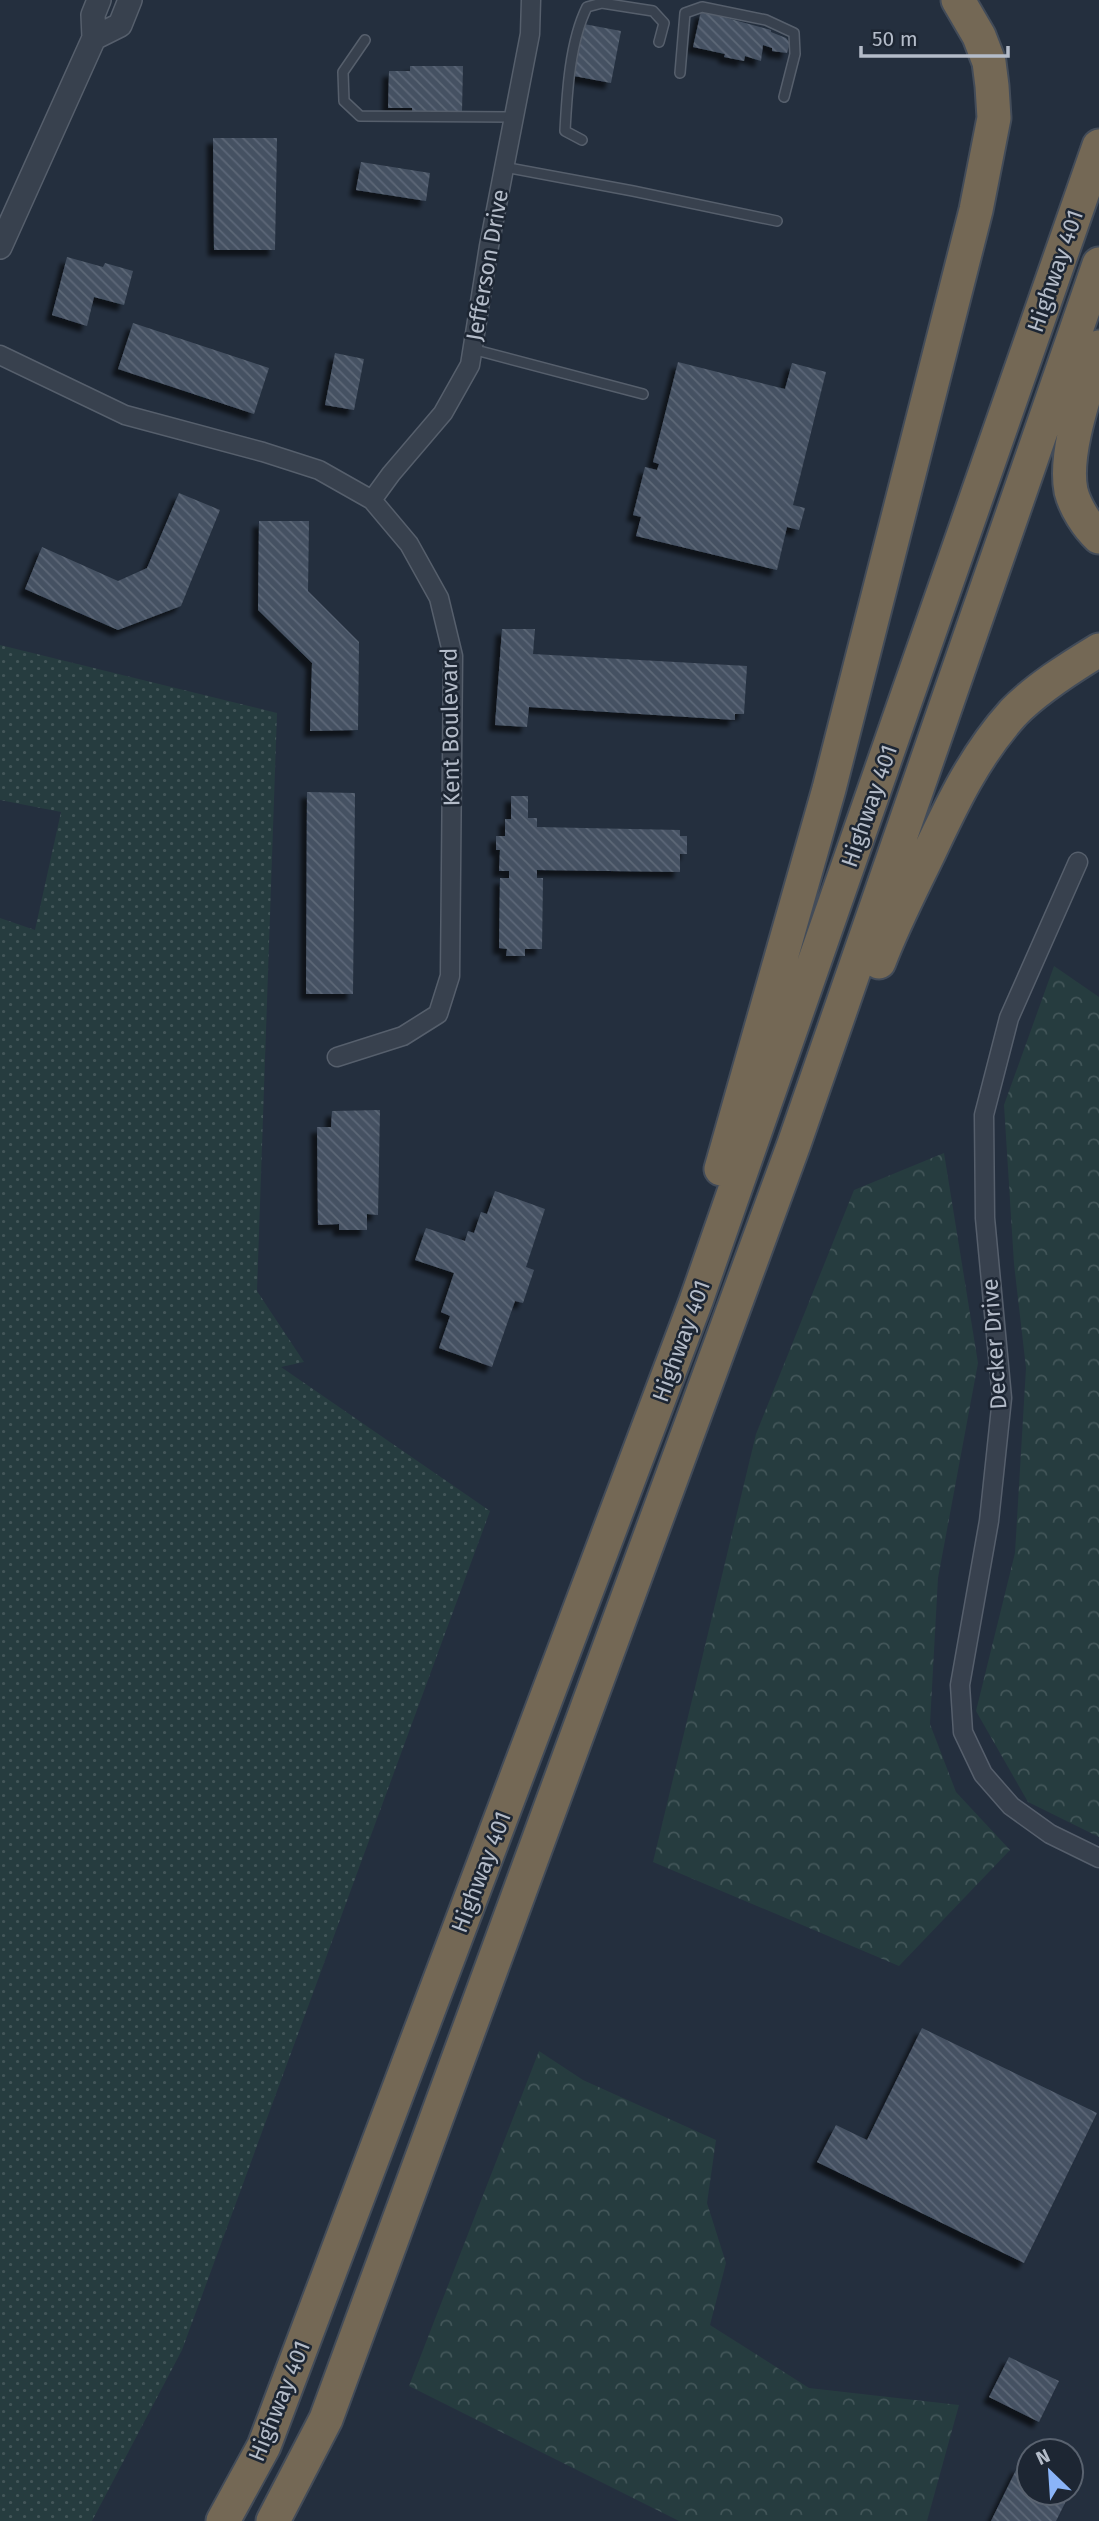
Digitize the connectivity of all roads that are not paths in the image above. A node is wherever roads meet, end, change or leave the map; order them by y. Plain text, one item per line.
1 (99, 0) edge
2 (130, 0) edge
3 (531, 0) edge
4 (958, 0) edge
5 (94, 38) junction
6 (365, 40) dead end
7 (659, 42) dead end
8 (680, 73) dead end
9 (784, 97) dead end
10 (514, 117) junction
11 (582, 140) dead end
12 (1099, 146) edge
13 (505, 167) junction
14 (777, 221) dead end
15 (0, 247) edge
16 (1099, 264) edge
17 (1099, 347) edge
18 (472, 349) junction
19 (0, 355) edge
20 (643, 394) dead end
21 (372, 500) junction
22 (1099, 537) edge
23 (1099, 650) edge
24 (1078, 862) dead end
25 (337, 1057) dead end
26 (794, 1144) junction
27 (696, 1301) junction
28 (1099, 1858) edge
29 (223, 2521) edge
30 (273, 2521) edge

1 - 5 street
2 - 5 street
3 - 10 street, Jefferson Drive
4 - 27 highway
5 - 15 street
6 - 10 lane
7 - 11 lane
8 - 9 lane
10 - 13 street, Jefferson Drive
12 - 27 highway, Highway 401
13 - 14 lane
13 - 18 street, Jefferson Drive
16 - 26 highway, Highway 401
17 - 22 highway
18 - 20 lane
18 - 21 street, Jefferson Drive
19 - 21 street, Kent Boulevard
21 - 25 street, Kent Boulevard
23 - 26 highway
24 - 28 street, Decker Drive
26 - 30 highway, Highway 401
27 - 29 highway, Highway 401

